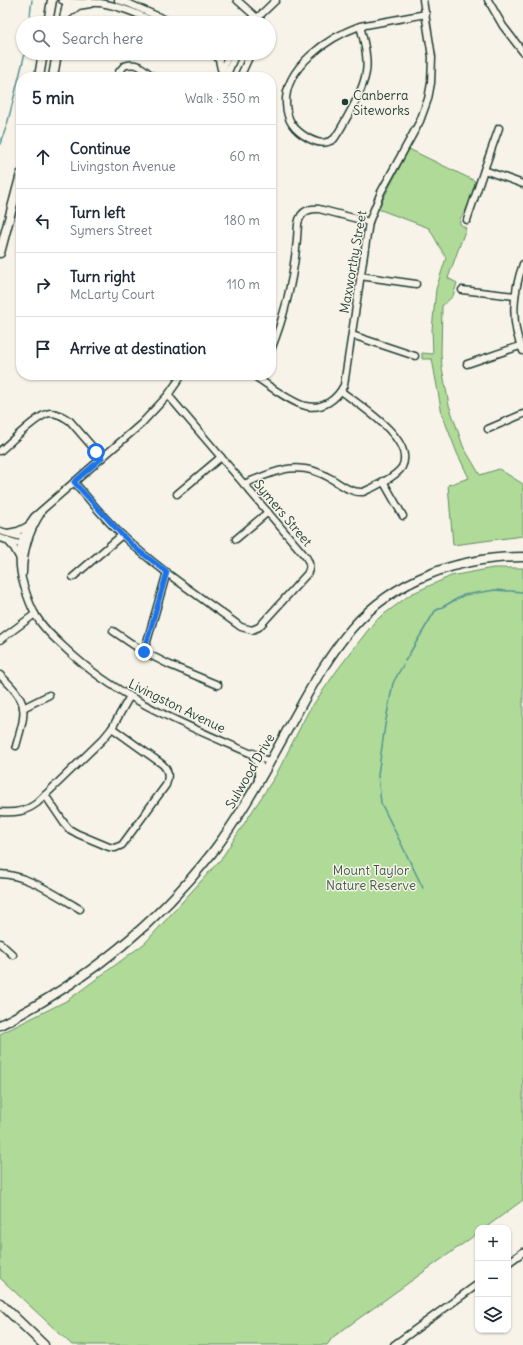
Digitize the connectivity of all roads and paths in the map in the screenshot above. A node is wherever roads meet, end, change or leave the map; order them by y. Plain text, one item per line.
1 (52, 0) edge
2 (118, 0) edge
3 (237, 0) edge
4 (276, 0) edge
5 (423, 0) edge
6 (488, 0) edge
7 (66, 1) edge
8 (90, 3) junction
9 (426, 14) junction
10 (49, 16) edge
11 (64, 16) edge
12 (67, 16) edge
13 (140, 16) edge
14 (157, 16) edge
15 (249, 16) edge
16 (260, 16) edge
17 (360, 26) junction
18 (523, 52) edge
19 (42, 60) edge
20 (56, 60) edge
21 (219, 60) edge
22 (228, 60) edge
23 (230, 60) edge
24 (248, 60) edge
25 (40, 72) edge
26 (53, 72) edge
27 (119, 72) edge
28 (148, 72) edge
29 (221, 72) edge
30 (222, 72) edge
31 (227, 72) edge
32 (242, 72) edge
33 (499, 128) dead end
34 (484, 170) junction
35 (523, 184) edge
36 (16, 193) edge
37 (16, 213) edge
38 (467, 220) dead end
39 (369, 222) junction
40 (0, 253) edge
41 (0, 259) edge
42 (523, 264) edge
43 (360, 276) junction
44 (521, 276) edge
45 (416, 284) dead end
46 (462, 290) dead end
47 (515, 296) junction
48 (276, 335) edge
49 (352, 335) junction
50 (522, 348) edge
51 (415, 356) dead end
52 (467, 364) dead end
53 (178, 380) edge
54 (263, 380) edge
55 (341, 391) junction
56 (168, 395) junction
57 (523, 414) edge
58 (488, 429) dead end
59 (0, 451) edge
60 (221, 456) junction
61 (102, 458) junction
62 (383, 481) junction
63 (74, 482) junction
64 (244, 484) junction
65 (177, 494) dead end
66 (51, 502) junction
67 (268, 512) junction
68 (403, 516) dead end
69 (28, 526) junction
70 (4, 535) edge
71 (122, 535) junction
72 (0, 538) edge
73 (236, 539) dead end
74 (25, 542) junction
75 (19, 557) junction
76 (523, 557) edge
77 (167, 572) junction
78 (73, 577) dead end
79 (24, 584) junction
80 (35, 614) junction
81 (113, 631) dead end
82 (0, 640) edge
83 (144, 652) junction
84 (0, 675) edge
85 (218, 685) dead end
86 (49, 695) dead end
87 (130, 696) junction
88 (23, 708) junction
89 (112, 728) junction
90 (16, 746) dead end
91 (252, 754) junction
92 (270, 762) junction
93 (258, 782) junction
94 (45, 795) junction
95 (0, 812) edge
96 (0, 874) edge
97 (80, 909) dead end
98 (0, 943) edge
99 (13, 955) dead end
100 (0, 1025) edge
101 (523, 1252) edge
102 (511, 1261) edge
103 (475, 1286) edge
104 (0, 1303) edge
105 (44, 1345) edge
106 (394, 1345) edge

1 - 10 main road
2 - 14 street
3 - 15 street
4 - 16 street
5 - 9 street, Maxworthy Street
6 - 18 street
7 - 8 street
7 - 11 main road
8 - 12 main road
8 - 13 street
9 - 17 street
9 - 39 street, Maxworthy Street
17 - 17 street
19 - 25 main road
20 - 26 main road
21 - 29 street
22 - 30 street
23 - 31 street
24 - 32 street
27 - 28 street
33 - 34 street
34 - 35 street
34 - 38 street
36 - 40 main road
37 - 41 main road
39 - 43 street, Maxworthy Street
39 - 48 street
42 - 44 street
43 - 45 street
43 - 49 street, Maxworthy Street
44 - 47 street
46 - 47 street
47 - 50 street
49 - 51 street
49 - 55 street, Maxworthy Street
50 - 52 street
53 - 56 street, Livingston Avenue
54 - 55 street
55 - 62 street
56 - 60 street, Symers Street
56 - 61 street, Livingston Avenue
57 - 58 street
59 - 61 street
60 - 64 street, Symers Street
60 - 65 street
61 - 63 street, Livingston Avenue
62 - 64 street
62 - 68 street
63 - 66 street, Livingston Avenue
63 - 71 street, Symers Street
64 - 67 street, Symers Street
66 - 69 street, Livingston Avenue
66 - 74 street, Livingston Avenue
67 - 73 street
67 - 77 street, Symers Street
69 - 70 street
69 - 74 street, Livingston Avenue
70 - 72 street
70 - 74 street
70 - 75 street
71 - 77 street, Symers Street
71 - 78 street
74 - 75 street, Livingston Avenue
74 - 79 street, Livingston Avenue
75 - 79 street, Livingston Avenue
76 - 92 main road, Sulwood Drive
77 - 83 street
79 - 80 street, Livingston Avenue
80 - 82 street
80 - 87 street, Livingston Avenue
81 - 83 street
83 - 85 street
84 - 88 street
86 - 88 street
87 - 89 street
87 - 91 street, Livingston Avenue
88 - 90 street
89 - 94 street
89 - 94 street
91 - 92 street, Livingston Avenue
91 - 93 main road
92 - 93 main road, Sulwood Drive
93 - 100 main road, Sulwood Drive
94 - 95 street
96 - 97 street
98 - 99 street
101 - 102 street
103 - 106 street
104 - 105 main road

